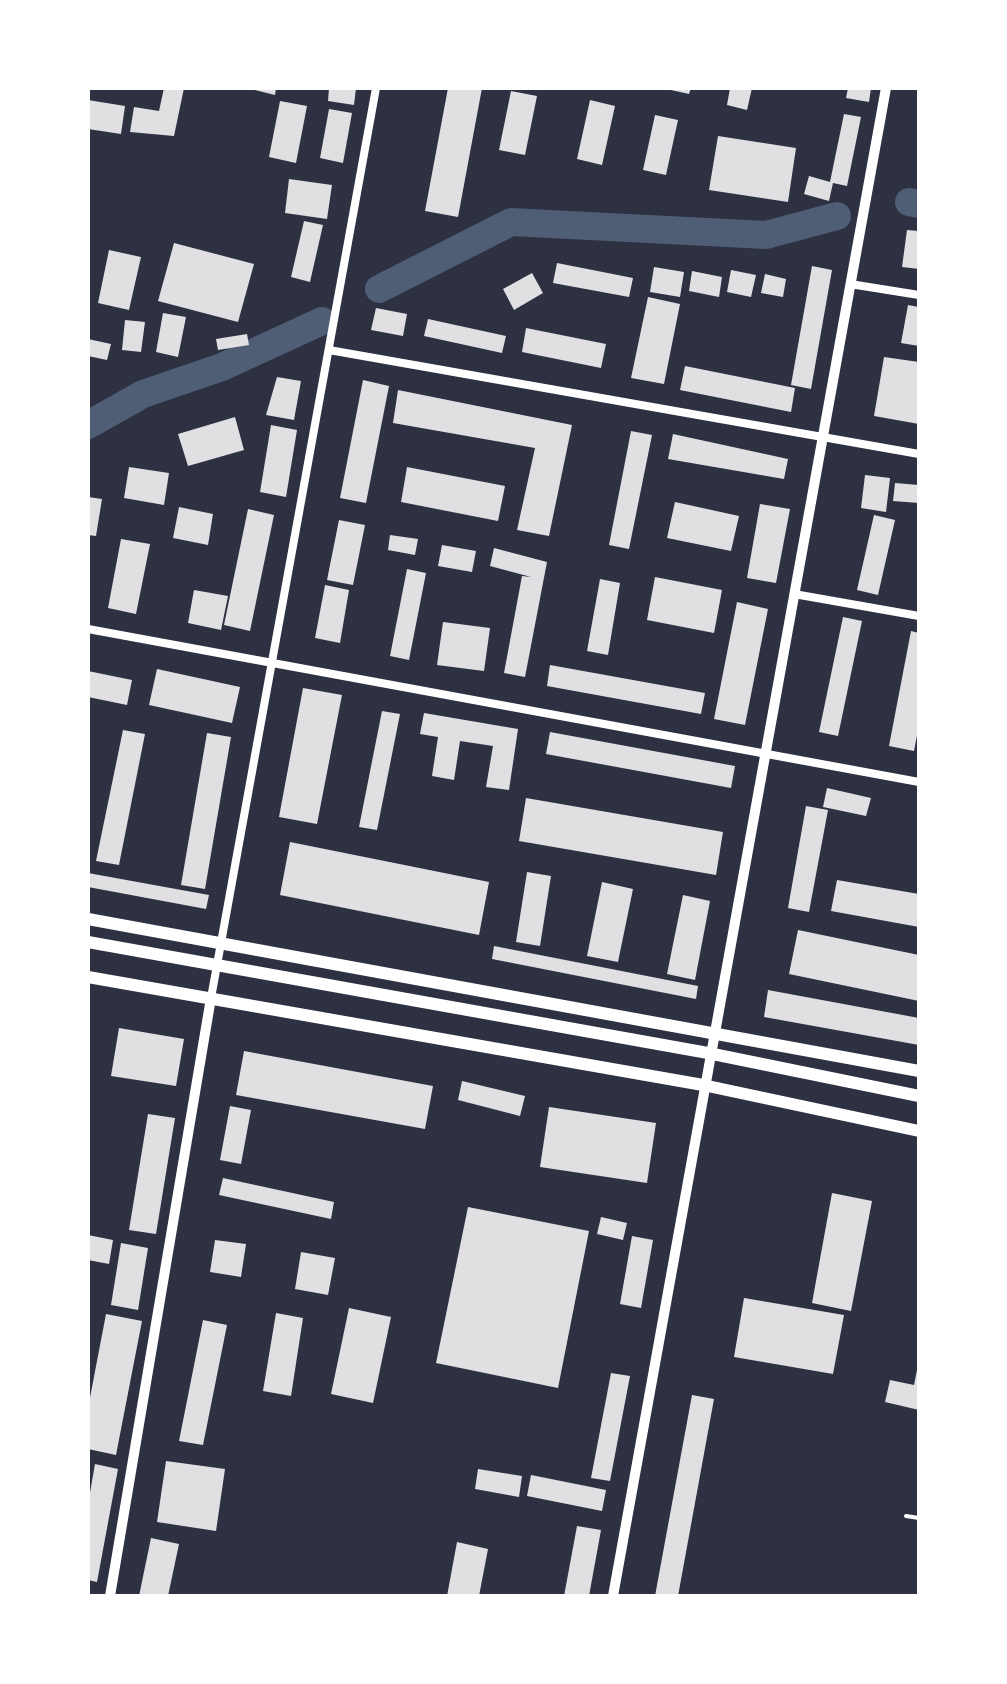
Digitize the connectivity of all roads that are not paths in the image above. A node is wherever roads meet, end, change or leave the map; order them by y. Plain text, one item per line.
1 (376, 88) edge
2 (886, 88) edge
3 (850, 284) junction
4 (919, 295) edge
5 (329, 350) junction
6 (825, 436) junction
7 (919, 454) edge
8 (794, 594) junction
9 (919, 616) edge
10 (88, 629) edge
11 (270, 663) junction
12 (765, 754) junction
13 (919, 782) edge
14 (88, 919) edge
15 (88, 942) edge
16 (220, 943) junction
17 (216, 966) junction
18 (88, 977) edge
19 (211, 998) junction
20 (713, 1033) junction
21 (708, 1053) junction
22 (919, 1071) edge
23 (703, 1085) junction
24 (919, 1096) edge
25 (919, 1131) edge
26 (906, 1516) dead end
27 (919, 1518) edge
28 (110, 1596) edge
29 (613, 1596) edge

1 - 5 street
2 - 3 street
3 - 4 street
3 - 6 street
5 - 6 street
5 - 11 street
6 - 7 street
6 - 8 street
8 - 9 street
8 - 12 street
10 - 11 street
11 - 12 street
11 - 16 street
12 - 13 street
12 - 20 street
14 - 16 main road
15 - 17 main road
16 - 17 street
16 - 20 main road
17 - 19 street
17 - 21 main road
18 - 19 main road
19 - 23 main road
19 - 28 street
20 - 21 street
20 - 22 main road
21 - 23 street
21 - 24 main road
23 - 25 main road
23 - 29 street
26 - 27 lane

